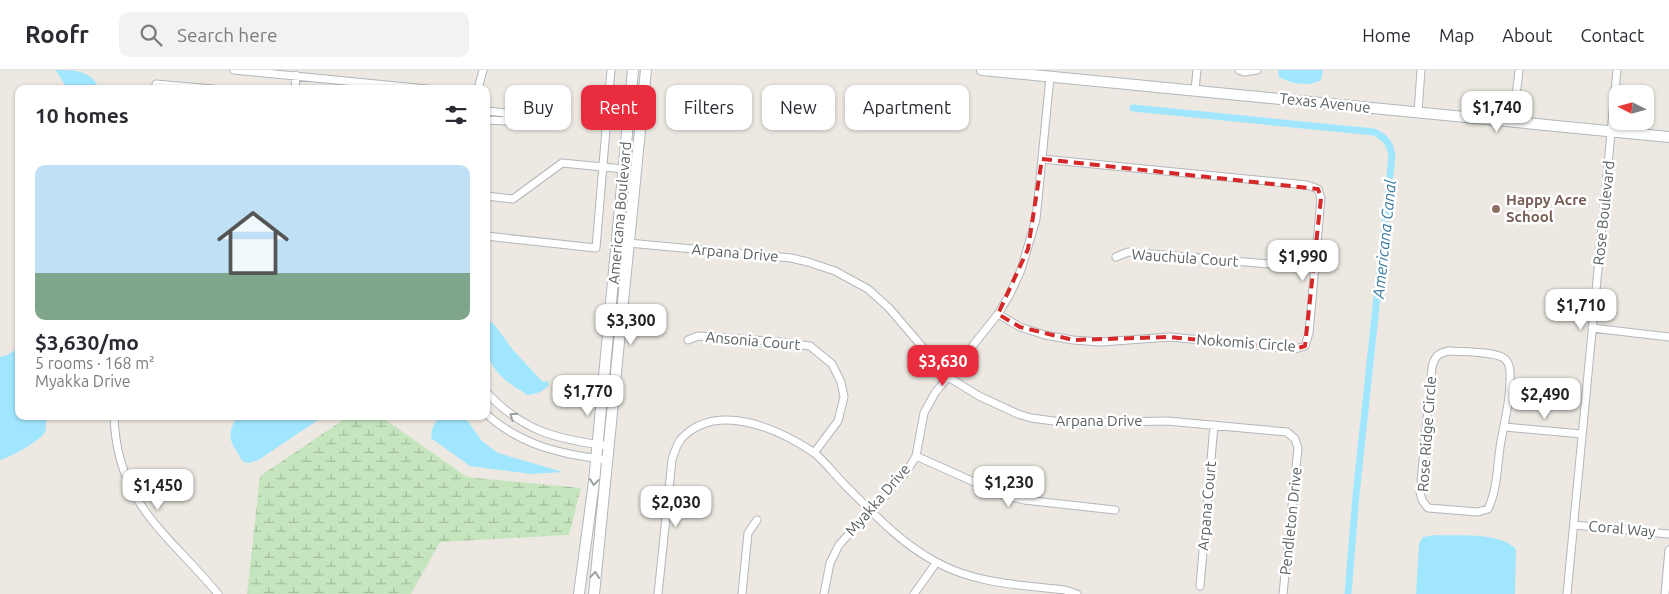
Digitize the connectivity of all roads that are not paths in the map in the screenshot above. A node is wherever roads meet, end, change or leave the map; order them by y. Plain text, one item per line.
1 (234, 70) edge
2 (483, 70) edge
3 (611, 70) edge
4 (633, 70) edge
5 (646, 70) edge
6 (982, 70) edge
7 (1197, 70) edge
8 (1239, 70) edge
9 (1256, 70) edge
10 (1421, 70) edge
11 (1519, 70) edge
12 (1617, 70) edge
13 (296, 75) junction
14 (1050, 77) junction
15 (156, 84) dead end
16 (167, 85) edge
17 (295, 85) edge
18 (390, 85) edge
19 (479, 85) edge
20 (1195, 90) junction
21 (490, 111) edge
22 (1418, 112) junction
23 (490, 120) edge
24 (1513, 122) junction
25 (1612, 131) junction
26 (1669, 137) edge
27 (1042, 159) junction
28 (603, 167) junction
29 (624, 169) junction
30 (490, 196) edge
31 (490, 236) edge
32 (617, 242) junction
33 (630, 243) junction
34 (1116, 256) dead end
35 (1315, 268) junction
36 (998, 314) junction
37 (1592, 328) junction
38 (1669, 337) edge
39 (688, 340) dead end
40 (948, 377) junction
41 (490, 396) edge
42 (490, 417) edge
43 (114, 420) edge
44 (1214, 425) junction
45 (1505, 427) junction
46 (1582, 434) junction
47 (603, 445) junction
48 (1298, 448) joint
49 (814, 453) junction
50 (916, 456) junction
51 (601, 459) junction
52 (1115, 510) dead end
53 (872, 512) junction
54 (757, 520) dead end
55 (1574, 525) junction
56 (1669, 534) edge
57 (1669, 550) edge
58 (583, 555) junction
59 (597, 556) junction
60 (936, 562) junction
61 (1200, 586) dead end
62 (218, 594) edge
63 (579, 594) edge
64 (594, 594) edge
65 (658, 594) edge
66 (742, 594) edge
67 (824, 594) edge
68 (914, 594) edge
69 (1077, 594) edge
70 (1283, 594) edge
71 (1567, 594) edge
72 (1665, 594) edge

1 - 13 street
2 - 19 street
3 - 28 street
4 - 29 main road, Americana Boulevard
5 - 33 main road, Americana Boulevard
6 - 14 main road, Texas Avenue
7 - 20 street
8 - 9 street
10 - 22 street
11 - 24 street
12 - 25 street, Rose Boulevard
13 - 17 street
13 - 18 street
14 - 20 main road, Texas Avenue
14 - 27 street, Myakka Drive
15 - 16 street
20 - 22 main road, Texas Avenue
21 - 23 street
22 - 24 main road, Texas Avenue
24 - 25 main road, Texas Avenue
25 - 26 main road, Texas Avenue
25 - 37 street, Rose Boulevard
27 - 35 street, Nokomis Circle
27 - 36 street, Myakka Drive
28 - 29 street
28 - 30 street
28 - 31 street
29 - 32 main road, Americana Boulevard
32 - 33 street, Arpana Drive
32 - 47 main road, Americana Boulevard
33 - 40 street, Arpana Drive
33 - 47 main road, Americana Boulevard
34 - 35 street, Wauchula Court
35 - 36 street, Nokomis Circle
36 - 40 street, Myakka Drive
37 - 38 street
37 - 46 street, Rose Boulevard
39 - 49 street, Ansonia Court
40 - 44 street, Arpana Drive
40 - 50 street, Myakka Drive
47 -> 41 street
42 - 51 street
43 - 62 street
44 - 48 street, Arpana Drive
44 - 61 street, Arpana Court
45 - 45 street, Rose Ridge Circle
45 - 46 street
46 - 55 street, Rose Boulevard
47 - 51 main road, Americana Boulevard
48 - 70 street, Pendleton Drive
49 - 53 street
49 - 65 street
50 - 52 street
50 - 53 street, Myakka Drive
51 -> 58 main road, Americana Boulevard
51 - 59 main road, Americana Boulevard
53 - 60 street
53 - 67 street, Myakka Drive
54 - 66 street
55 - 56 street, Coral Way
55 - 71 street, Rose Boulevard
57 - 72 street
58 - 59 main road
58 - 63 main road, Americana Boulevard
64 -> 59 main road, Americana Boulevard
60 - 68 street
60 - 69 street

